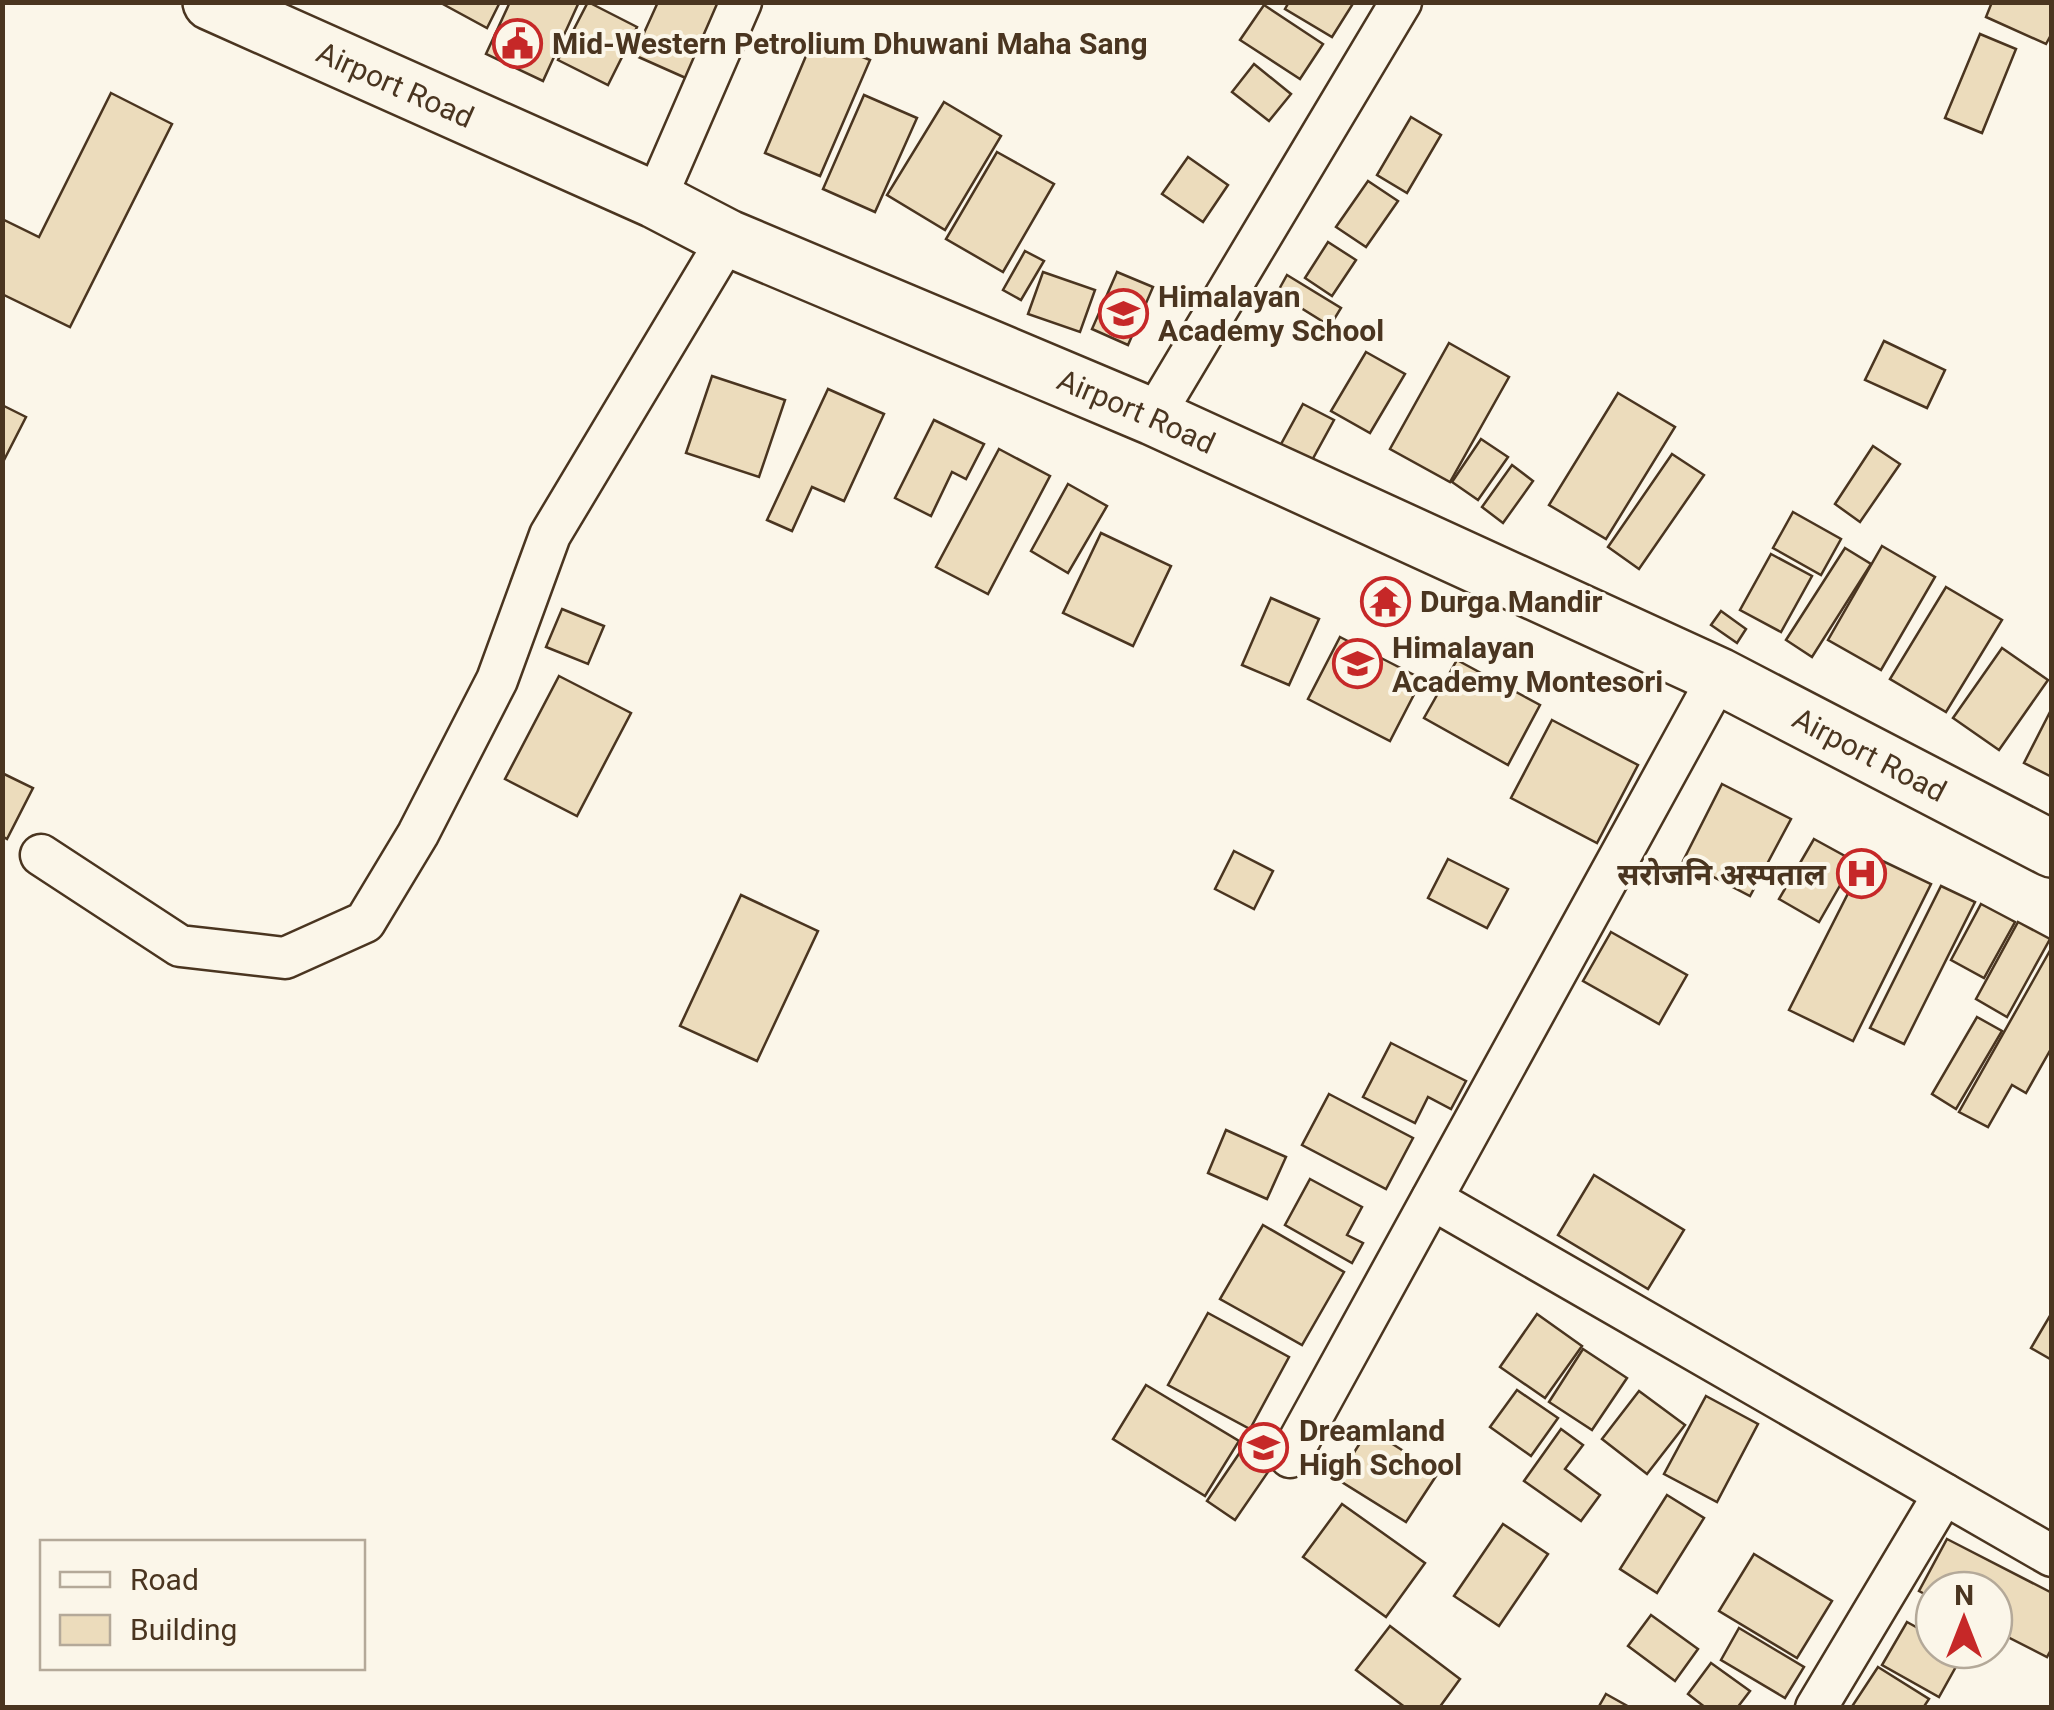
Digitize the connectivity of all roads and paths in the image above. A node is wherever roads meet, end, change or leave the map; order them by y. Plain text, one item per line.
1 (210, 2) edge
2 (741, 2) edge
3 (1400, 2) edge
4 (655, 200) junction
5 (728, 238) junction
6 (1153, 417) junction
7 (1719, 676) junction
8 (2052, 848) edge
9 (41, 855) dead end
10 (1432, 1199) junction
11 (1290, 1457) dead end
12 (1944, 1494) junction
13 (2052, 1556) edge
14 (1816, 1708) edge

1 - 4 street, Airport Road
2 - 4 street
3 - 6 street
4 - 5 street, Airport Road
5 - 6 street, Airport Road
5 - 9 street
6 - 7 street, Airport Road
7 - 8 street, Airport Road
7 - 10 street
10 - 11 street
10 - 12 street
12 - 13 street
12 - 14 street

